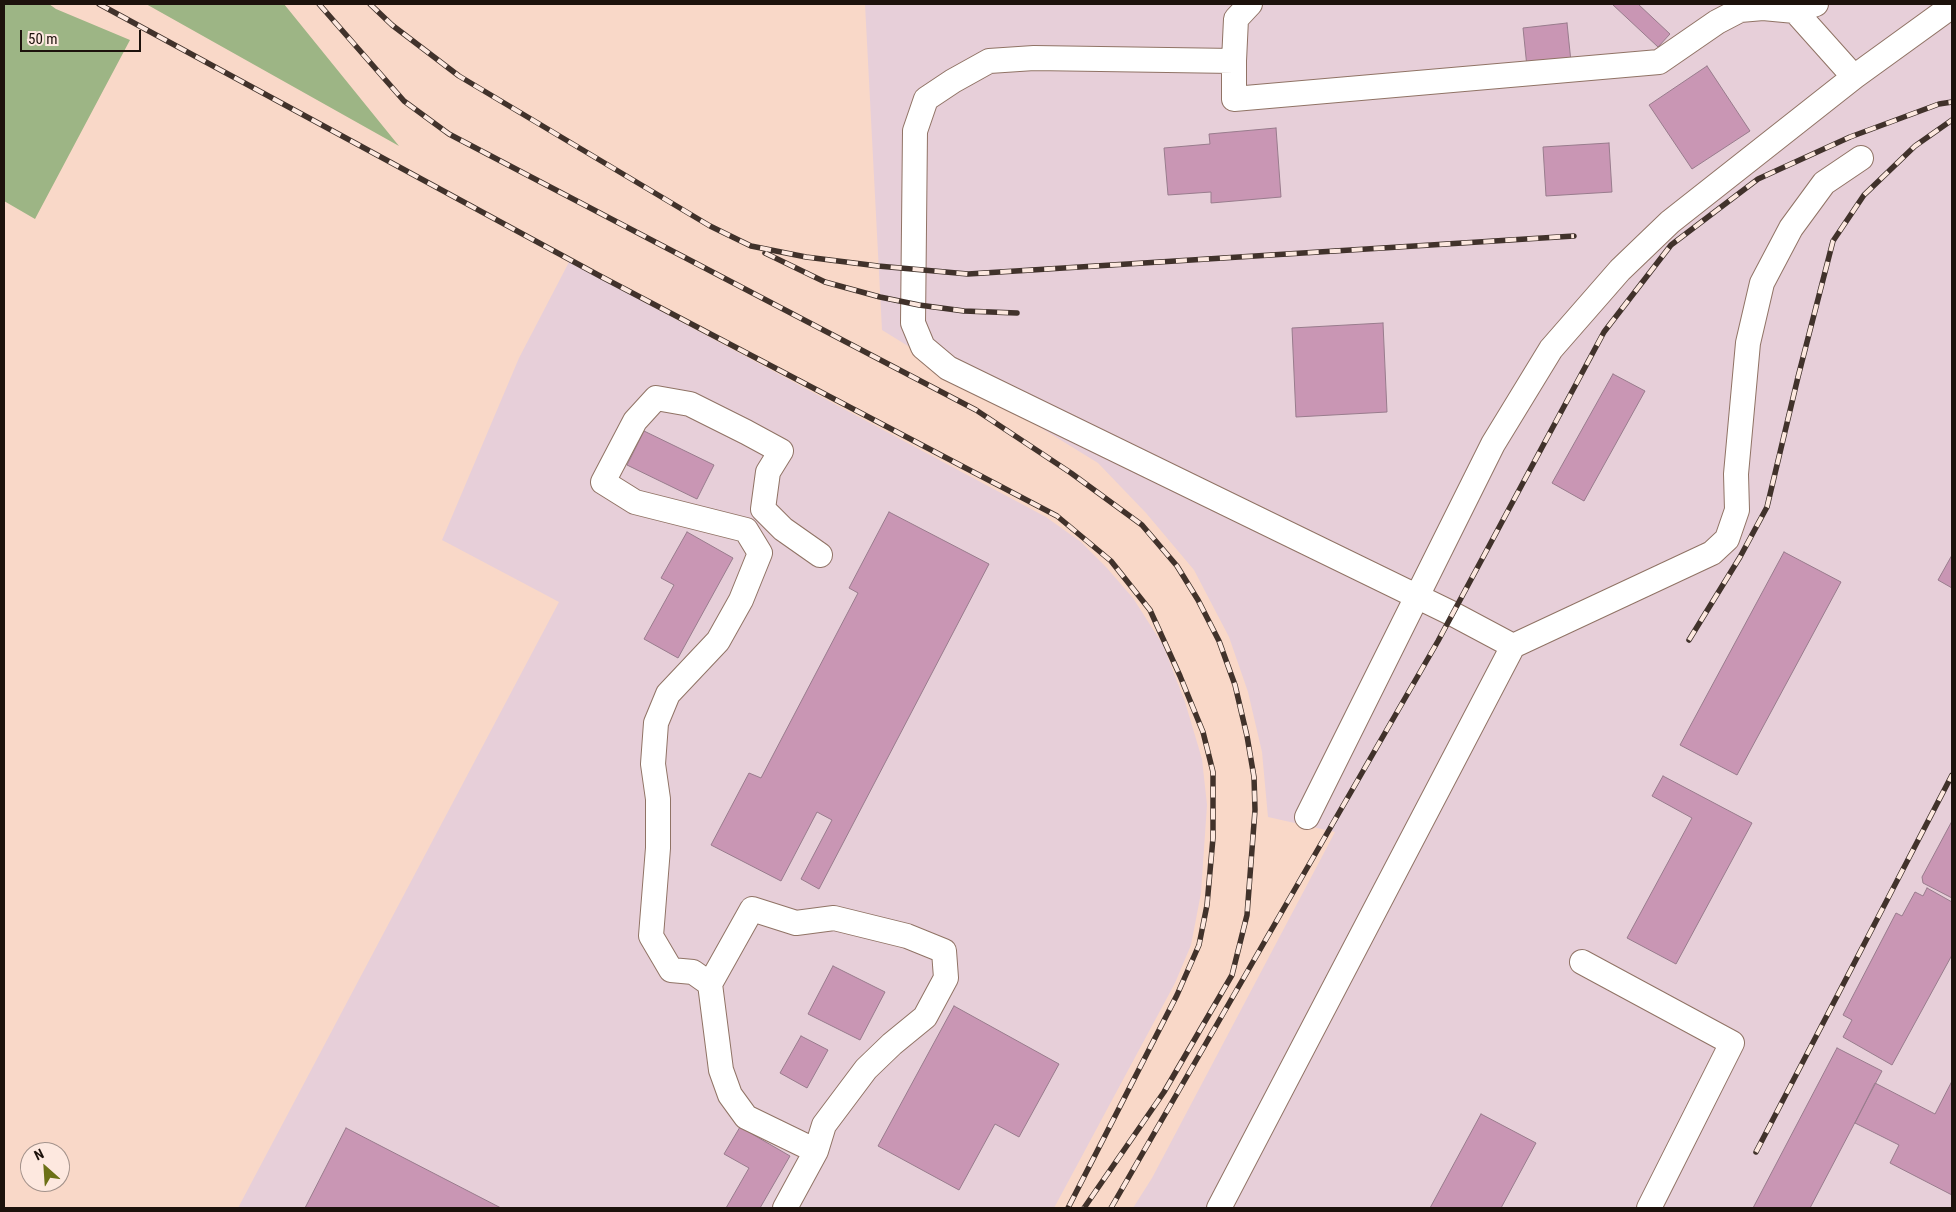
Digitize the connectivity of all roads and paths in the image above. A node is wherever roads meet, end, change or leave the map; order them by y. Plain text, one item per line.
1 (1250, 4) edge
2 (1952, 6) edge
3 (1805, 7) edge
4 (1234, 61) junction
5 (1854, 76) junction
6 (1861, 158) dead end
7 (763, 509) junction
8 (746, 530) junction
9 (820, 555) dead end
10 (1417, 596) junction
11 (1512, 646) junction
12 (1307, 817) dead end
13 (1582, 962) dead end
14 (710, 984) junction
15 (816, 1151) junction
16 (785, 1208) edge
17 (1219, 1208) edge
18 (1649, 1208) edge

1 - 4 lane
2 - 5 lane
3 - 4 lane
3 - 5 lane
4 - 10 lane
5 - 10 lane
6 - 11 lane
7 - 8 lane
7 - 8 lane
7 - 9 lane
8 - 14 lane
10 - 11 lane
10 - 12 lane
11 - 17 lane
13 - 18 lane
14 - 15 lane
14 - 15 lane
15 - 16 lane

